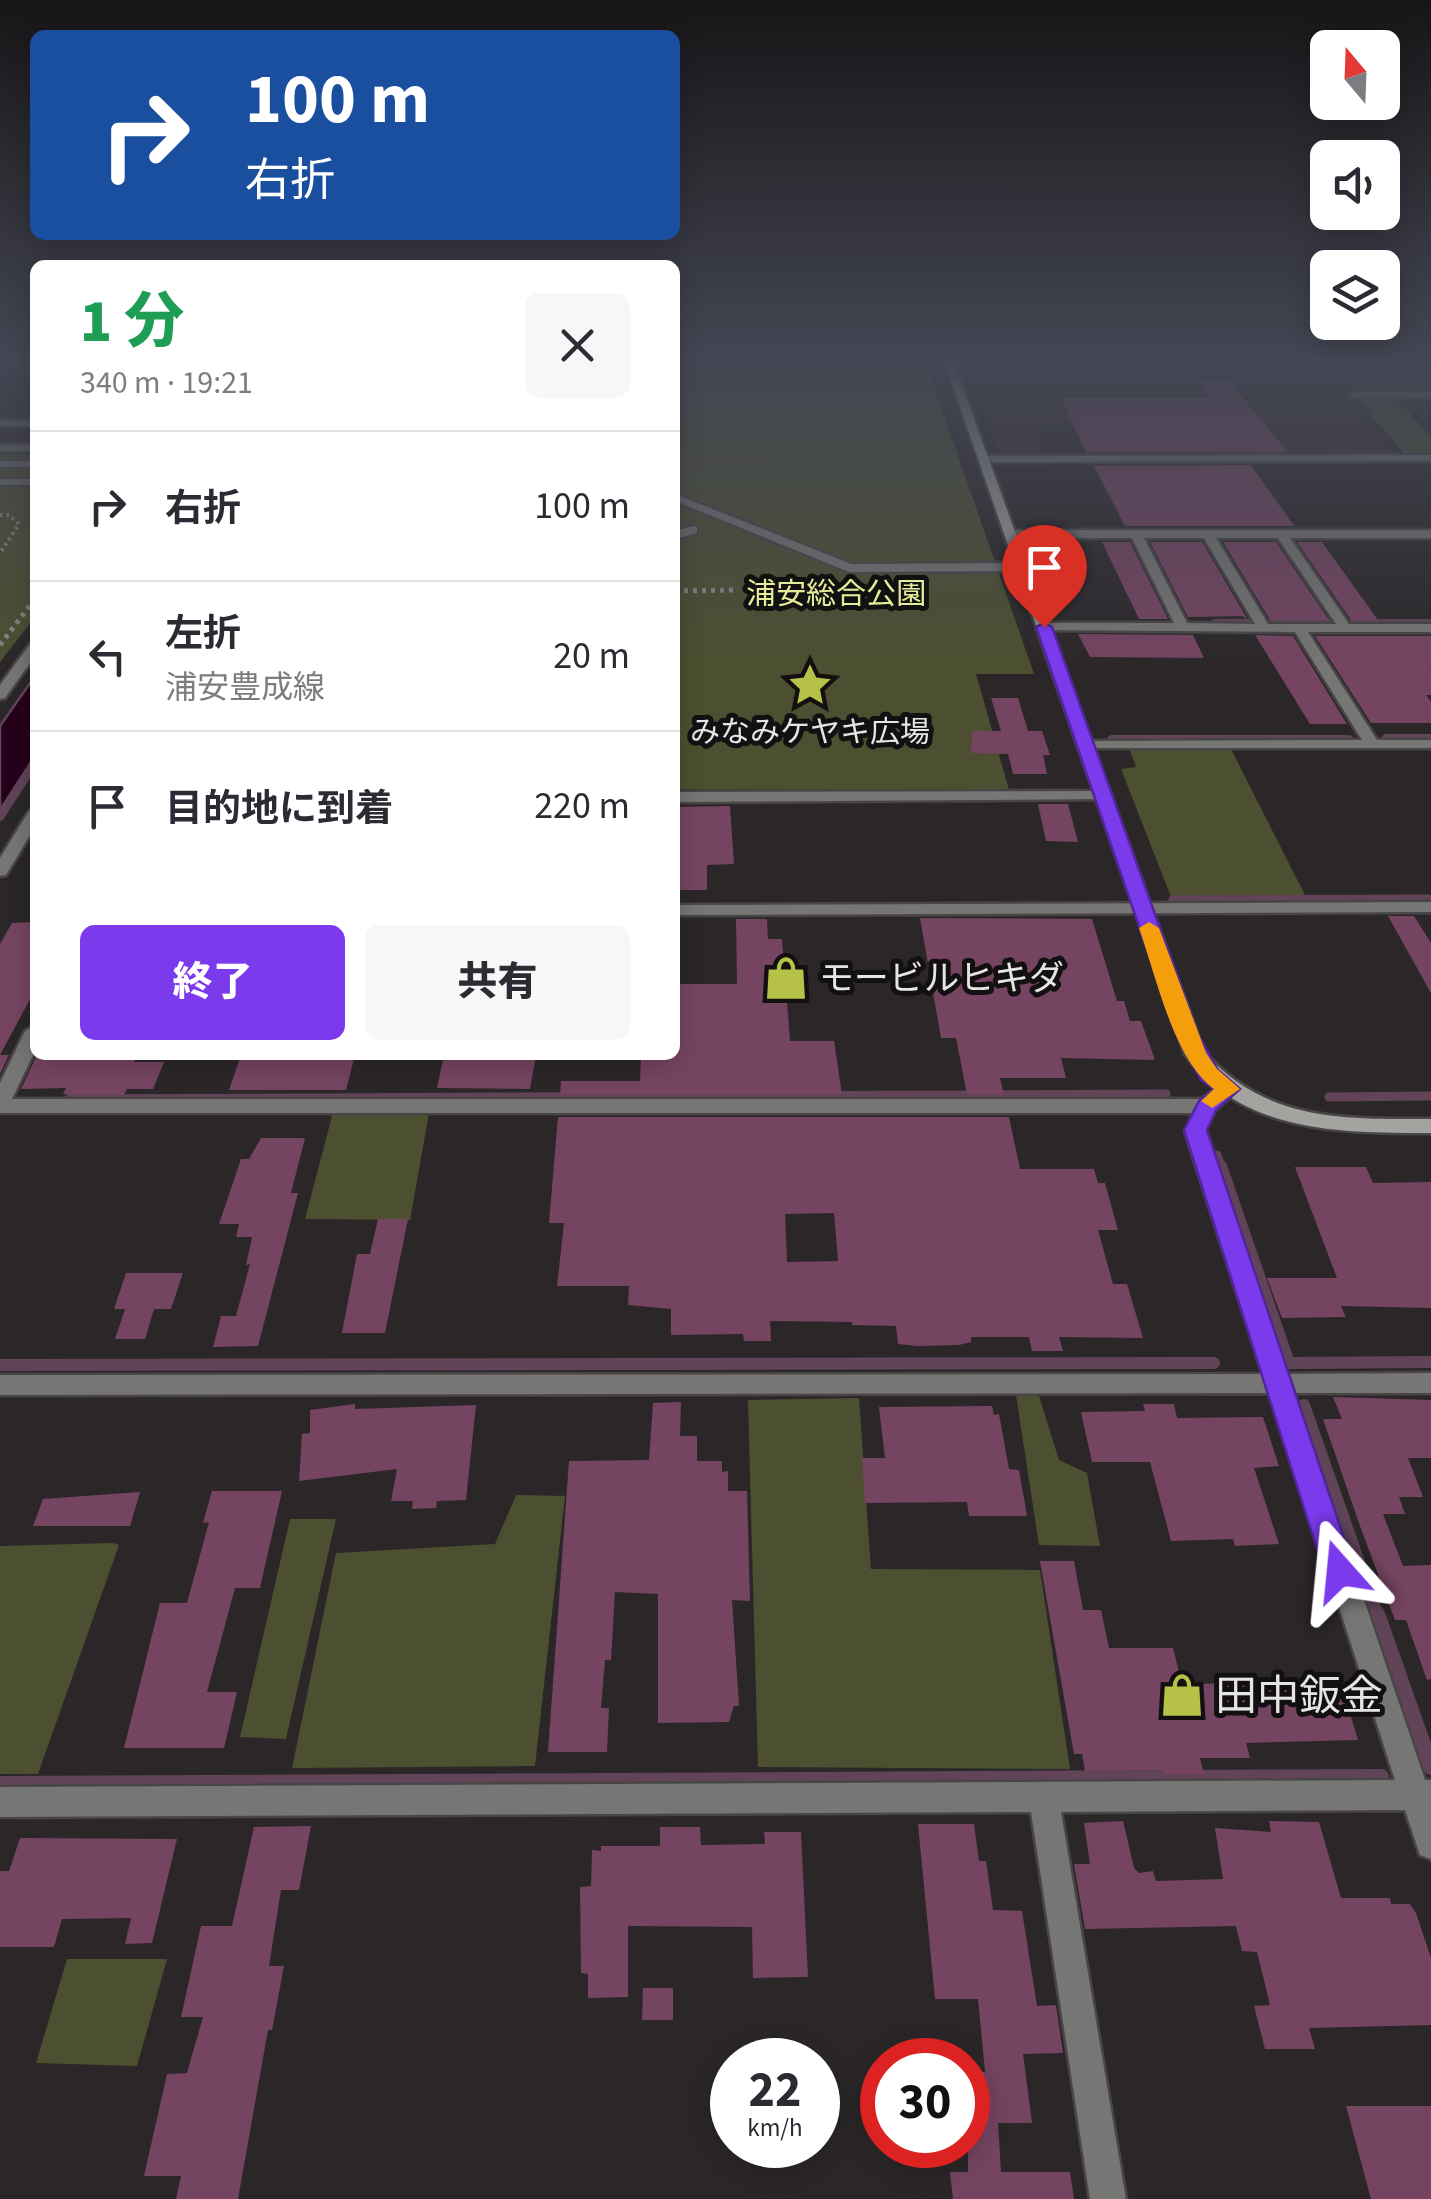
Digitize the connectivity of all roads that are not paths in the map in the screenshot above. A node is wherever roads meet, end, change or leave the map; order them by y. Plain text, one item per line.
1 (0, 464) edge
2 (30, 464) edge
3 (986, 464) edge
4 (0, 482) edge
5 (30, 482) edge
6 (680, 499) edge
7 (693, 530) dead end
8 (680, 534) edge
9 (1013, 534) junction
10 (1136, 534) junction
11 (1208, 534) junction
12 (1282, 534) junction
13 (1431, 534) edge
14 (1024, 567) junction
15 (1044, 627) junction
16 (1182, 628) junction
17 (1264, 628) junction
18 (1299, 628) junction
19 (1345, 628) junction
20 (1431, 628) edge
21 (30, 654) edge
22 (0, 694) edge
23 (1372, 744) junction
24 (1431, 744) edge
25 (1087, 745) junction
26 (680, 796) edge
27 (1104, 796) junction
28 (30, 822) edge
29 (0, 872) edge
30 (1431, 907) edge
31 (680, 910) edge
32 (1142, 910) junction
33 (30, 1042) edge
34 (1229, 1089) junction
35 (0, 1105) edge
36 (1207, 1106) junction
37 (1431, 1126) edge
38 (1431, 1383) edge
39 (1278, 1384) junction
40 (0, 1385) edge
41 (1422, 1795) edge
42 (1044, 1797) junction
43 (0, 1802) edge
44 (1431, 1844) edge
45 (1108, 2199) edge

1 - 2 street
3 - 9 main road
4 - 5 street
6 - 14 street
7 - 8 street
9 - 10 street
9 - 14 main road
10 - 11 street
10 - 16 street
11 - 12 street
11 - 17 street
12 - 13 street
12 - 19 street
14 - 15 main road
15 - 16 street
15 - 25 main road
16 - 17 street
17 - 18 street
18 - 19 street
18 - 23 street
19 - 20 street
21 - 22 street
23 - 24 street
23 - 25 street
25 - 27 main road
26 - 27 street
27 - 32 main road
28 - 29 street
30 - 32 street
31 - 32 street
32 - 34 main road
33 - 35 street
34 - 36 street
34 - 37 main road
35 - 36 street
36 - 39 street
38 - 39 street
39 - 40 street
39 - 41 street
41 - 42 street
41 - 44 street
42 - 43 street
42 - 45 street

